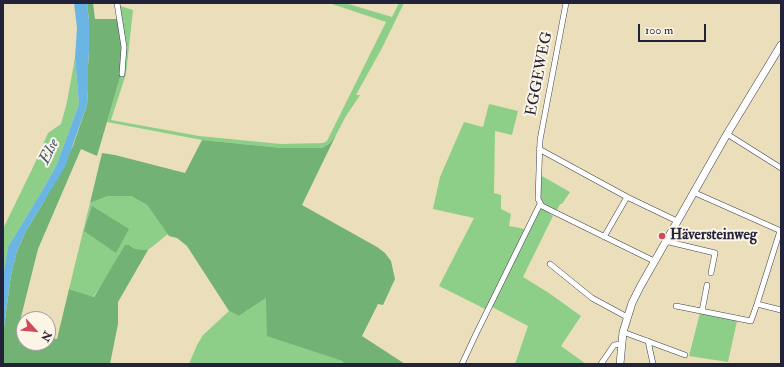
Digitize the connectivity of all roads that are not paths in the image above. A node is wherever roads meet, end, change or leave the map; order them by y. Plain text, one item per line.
1 (116, 3) edge
2 (566, 3) edge
3 (781, 45) edge
4 (122, 74) dead end
5 (727, 134) junction
6 (539, 149) junction
7 (781, 168) edge
8 (693, 192) junction
9 (628, 197) junction
10 (540, 204) junction
11 (677, 221) junction
12 (781, 231) edge
13 (604, 237) junction
14 (666, 241) junction
15 (654, 261) junction
16 (550, 264) dead end
17 (711, 273) dead end
18 (707, 285) dead end
19 (757, 304) junction
20 (676, 306) dead end
21 (781, 310) edge
22 (702, 311) junction
23 (627, 316) junction
24 (623, 332) junction
25 (648, 342) junction
26 (621, 344) junction
27 (685, 355) dead end
28 (462, 364) edge
29 (602, 364) edge
30 (620, 364) edge
31 (653, 364) edge

1 - 4 street
2 - 6 street, EGGEWEG
3 - 5 main road
5 - 7 street
5 - 8 main road
6 - 9 street
6 - 10 street, EGGEWEG
8 - 11 main road
8 - 12 street
9 - 11 street
9 - 13 street
10 - 13 street
10 - 28 street
11 - 14 main road
12 - 19 street
13 - 15 street
14 - 15 main road
14 - 17 street
15 - 23 main road
16 - 23 street
18 - 22 street
19 - 21 street
19 - 22 street
20 - 22 street
23 - 24 main road
24 - 25 street
24 - 26 main road
25 - 27 street
25 - 31 street
26 - 29 street
26 - 30 main road

